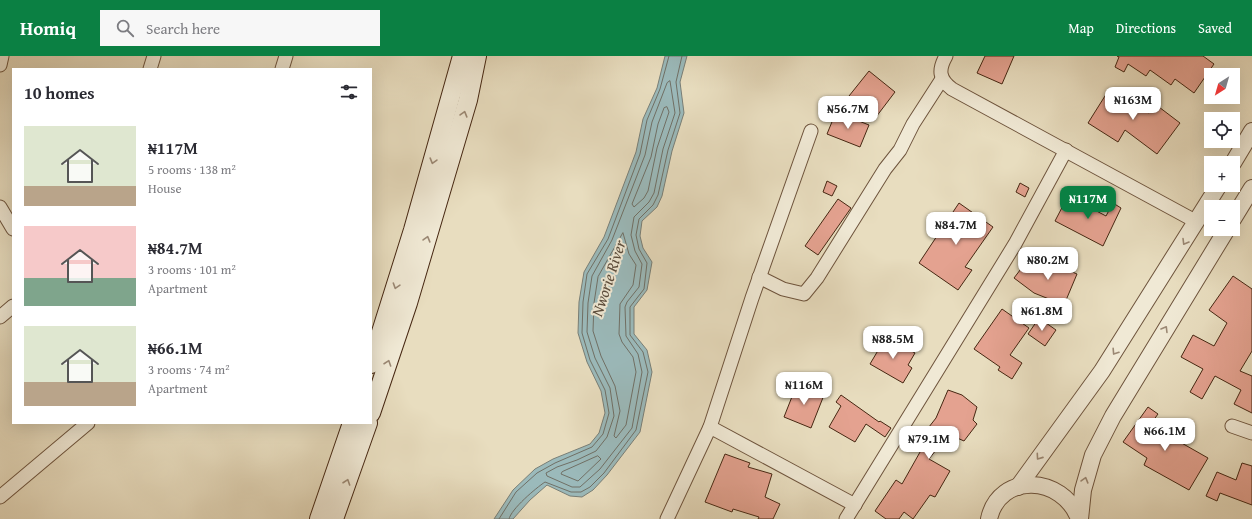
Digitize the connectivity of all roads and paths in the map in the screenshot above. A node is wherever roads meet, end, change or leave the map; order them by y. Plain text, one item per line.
1 (2, 56) edge
2 (154, 56) edge
3 (286, 56) edge
4 (462, 56) edge
5 (477, 56) edge
6 (946, 56) edge
7 (0, 65) edge
8 (150, 68) edge
9 (282, 68) edge
10 (942, 79) junction
11 (811, 131) dead end
12 (1252, 131) edge
13 (1066, 150) junction
14 (1237, 156) edge
15 (1252, 188) edge
16 (1215, 192) edge
17 (0, 207) edge
18 (1240, 208) edge
19 (1197, 222) junction
20 (12, 227) edge
21 (1223, 236) edge
22 (759, 277) junction
23 (12, 307) edge
24 (0, 318) edge
25 (372, 361) edge
26 (372, 410) edge
27 (87, 424) edge
28 (352, 424) edge
29 (368, 424) edge
30 (1232, 426) dead end
31 (710, 427) junction
32 (1252, 433) edge
33 (1018, 487) junction
34 (0, 497) edge
35 (855, 505) junction
36 (988, 517) edge
37 (319, 519) edge
38 (334, 519) edge
39 (667, 519) edge
40 (846, 519) edge
41 (1079, 519) edge

1 - 7 street
2 - 8 street
3 - 9 street
4 -> 25 main road
26 -> 5 main road
6 - 10 street
10 - 13 street
10 - 22 street
11 - 22 street
12 - 14 street
13 - 19 street
13 - 35 street
15 - 18 street
16 - 19 street
17 - 20 street
19 -> 33 street
41 -> 21 street
22 - 31 street
23 - 24 street
27 - 34 street
28 - 37 main road
38 -> 29 main road
30 - 32 street
31 - 35 street
31 - 39 street
33 - 36 street
33 - 41 street
35 - 40 street

